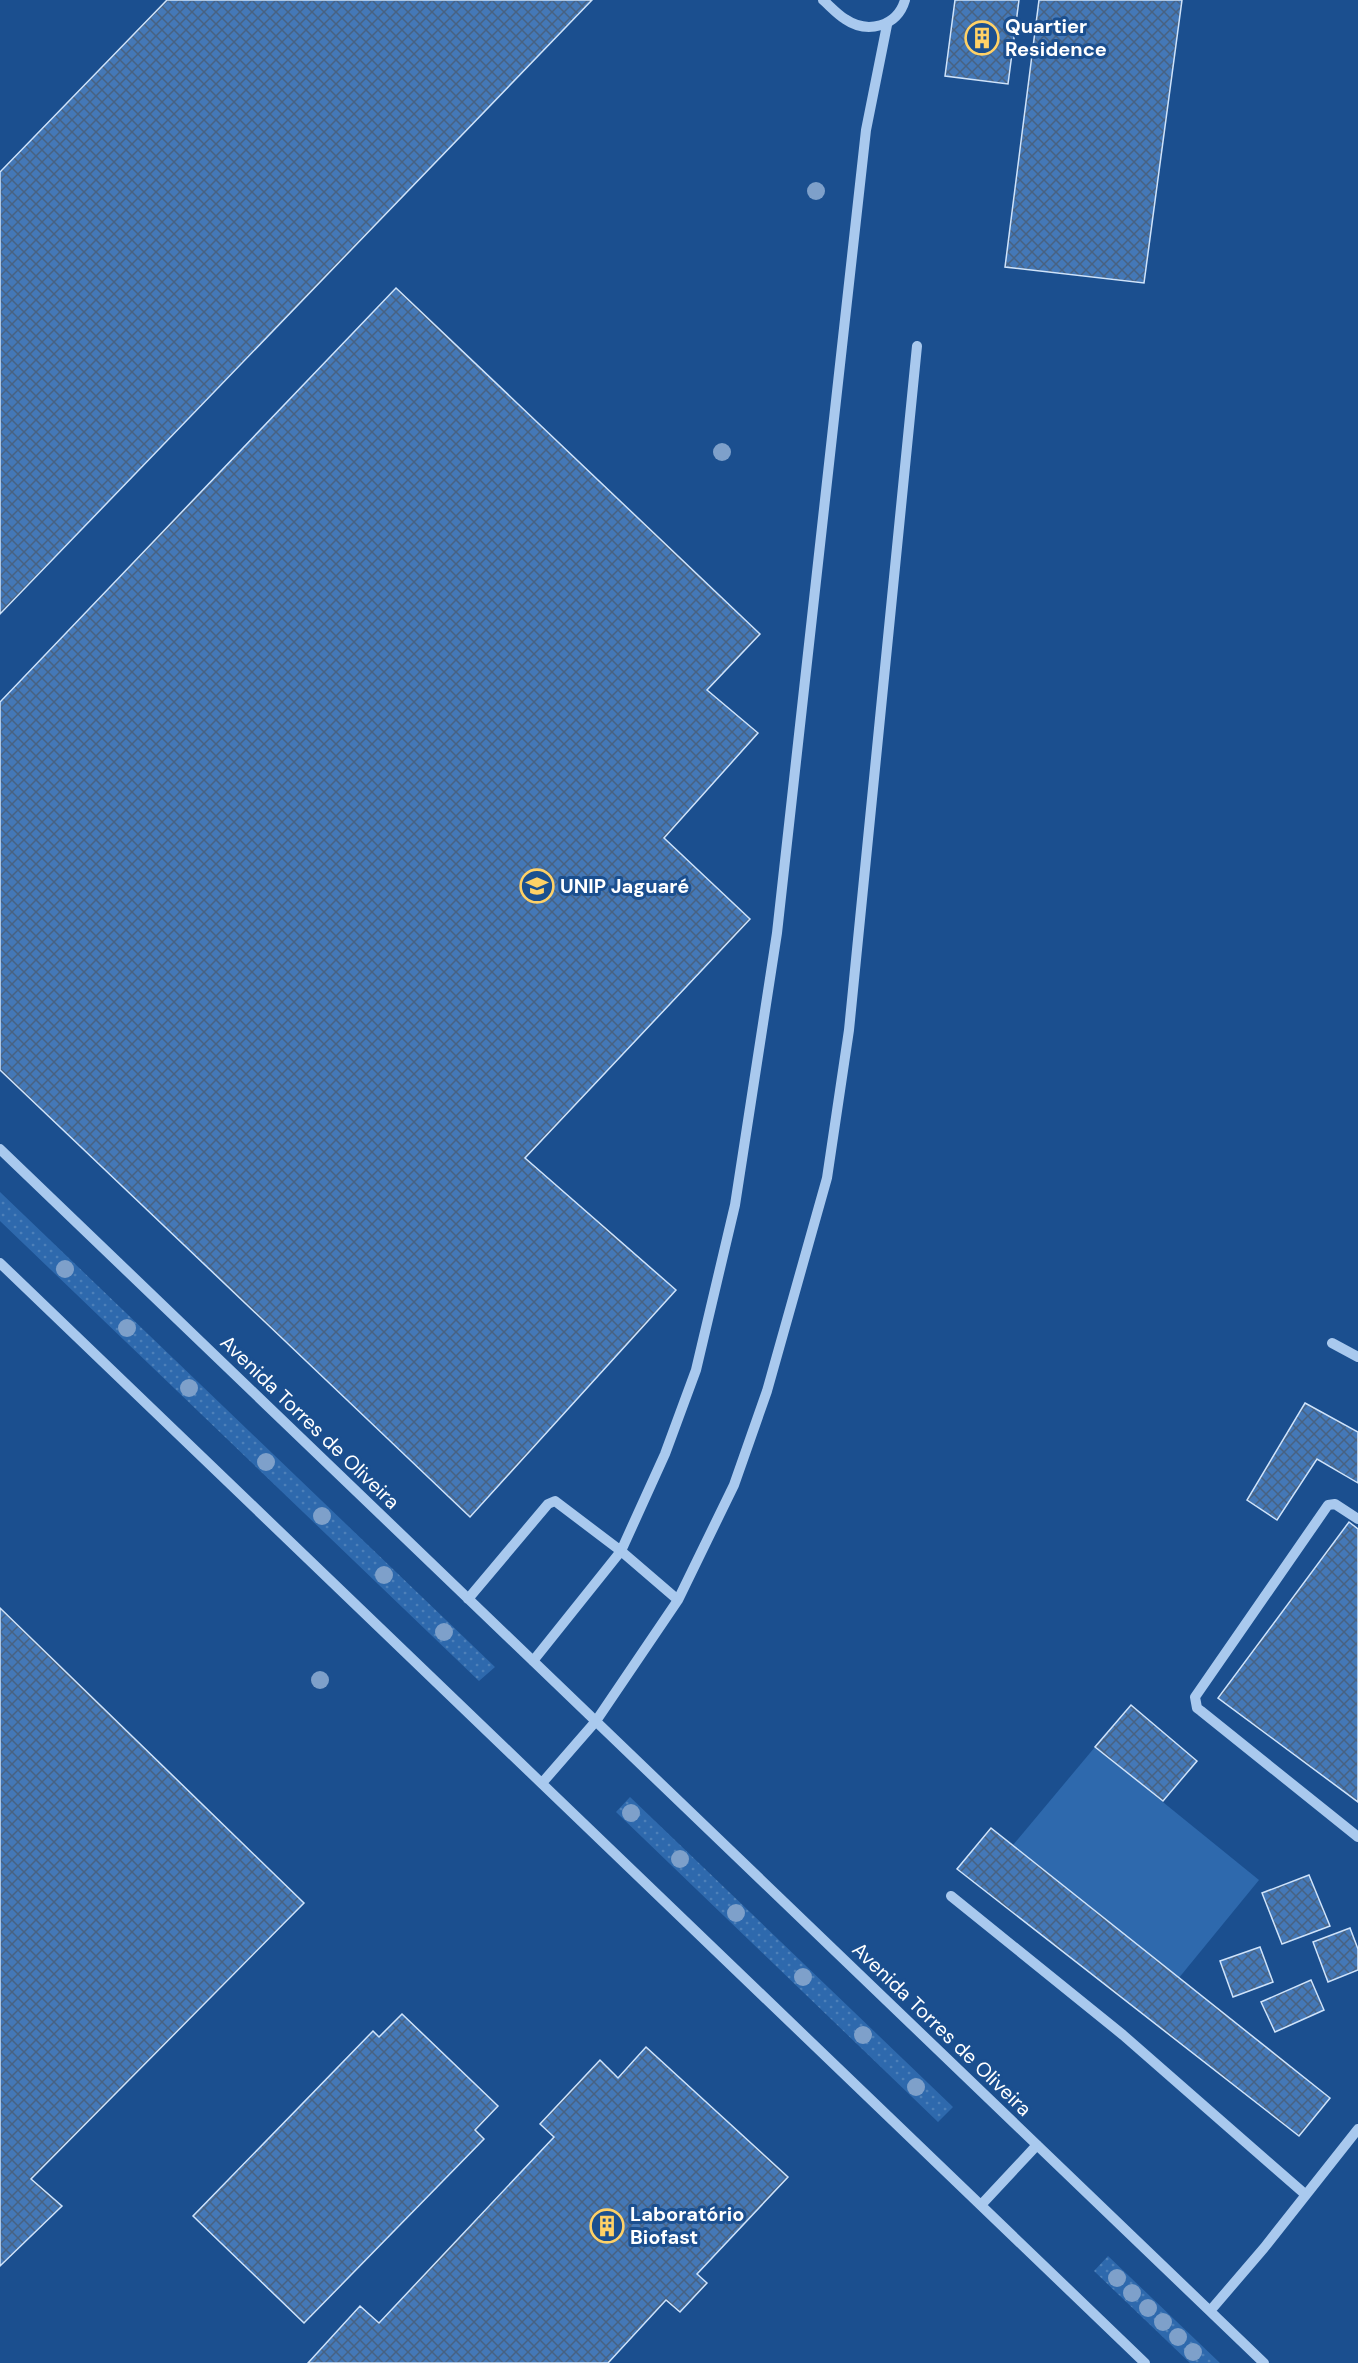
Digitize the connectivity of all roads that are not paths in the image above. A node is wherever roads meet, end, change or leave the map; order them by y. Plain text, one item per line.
1 (823, 0) edge
2 (905, 0) edge
3 (887, 25) junction
4 (917, 345) dead end
5 (0, 1149) edge
6 (0, 1263) edge
7 (1332, 1343) dead end
8 (1358, 1357) edge
9 (1358, 1519) edge
10 (621, 1551) junction
11 (468, 1599) junction
12 (678, 1600) junction
13 (533, 1661) junction
14 (596, 1721) junction
15 (542, 1783) junction
16 (1358, 1837) edge
17 (951, 1896) dead end
18 (1358, 2129) edge
19 (1037, 2145) junction
20 (1306, 2195) junction
21 (981, 2205) junction
22 (1210, 2311) junction
23 (1145, 2363) edge
24 (1264, 2363) edge

1 - 3 street
2 - 3 street
3 - 10 street
4 - 12 street
5 - 11 street, Avenida Torres de Oliveira
6 - 15 street
7 - 8 street
9 - 16 street
10 - 11 street
10 - 12 street
10 - 13 street
11 - 13 street, Avenida Torres de Oliveira
12 - 14 street
13 - 14 street, Avenida Torres de Oliveira
14 - 15 street
14 - 19 street, Avenida Torres de Oliveira
15 - 21 street
17 - 20 street
18 - 20 street
19 - 21 street
19 - 22 street, Avenida Torres de Oliveira
20 - 22 street
21 - 23 street
22 - 24 street, Avenida Torres de Oliveira

